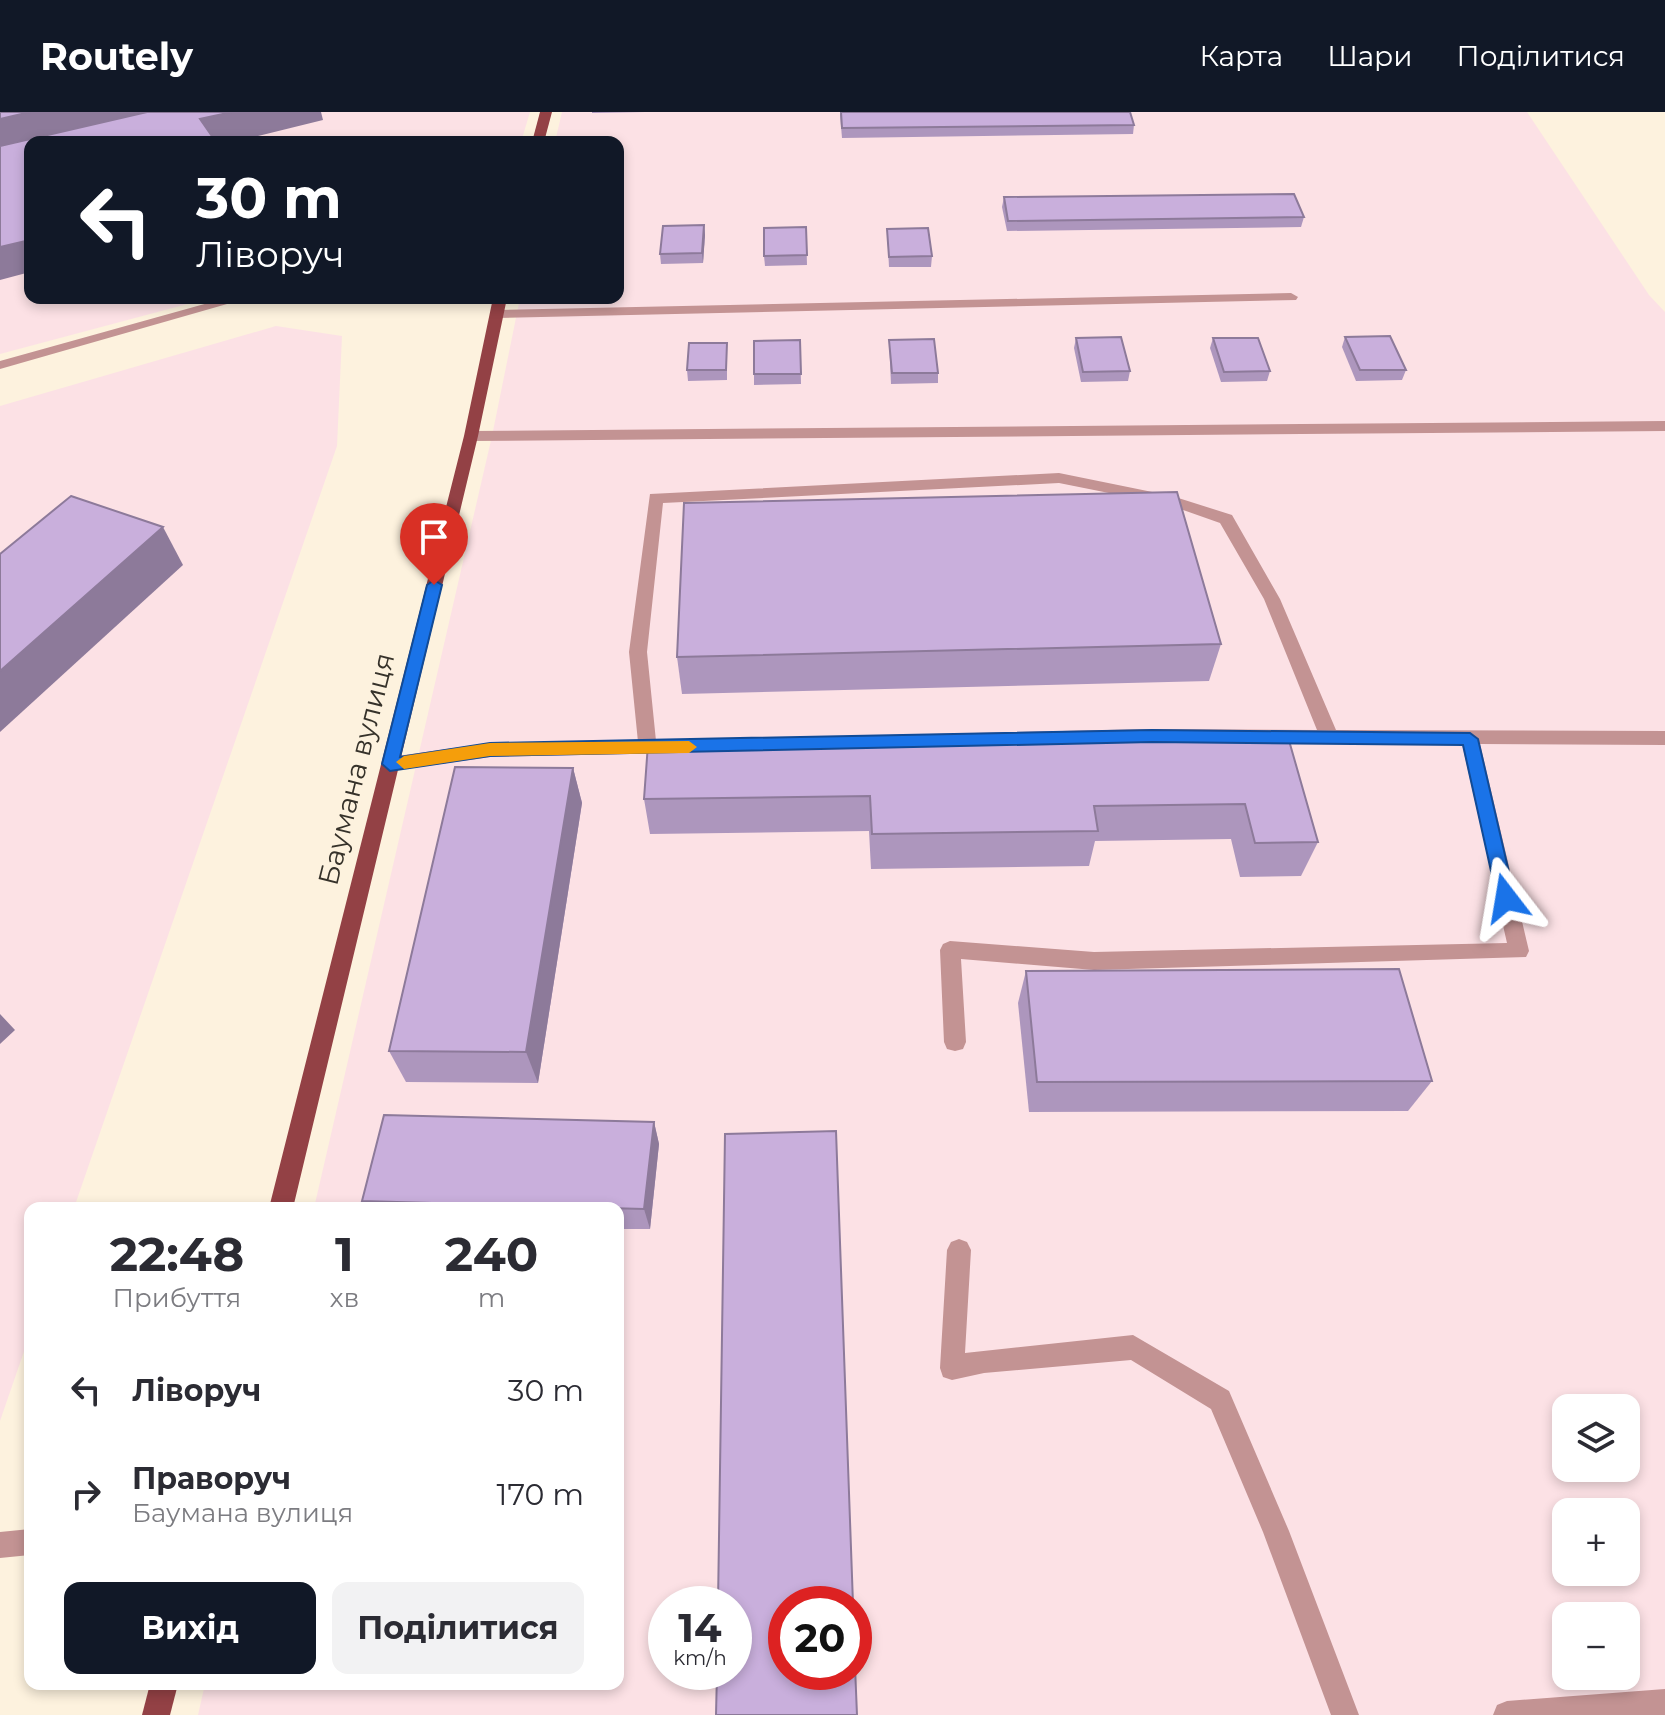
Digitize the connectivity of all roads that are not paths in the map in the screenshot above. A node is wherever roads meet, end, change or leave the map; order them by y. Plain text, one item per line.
1 (546, 112) edge
2 (540, 136) edge
3 (1291, 297) dead end
4 (219, 304) edge
5 (499, 306) edge
6 (0, 365) edge
7 (1665, 426) edge
8 (471, 436) junction
9 (1329, 736) junction
10 (1665, 738) edge
11 (1470, 739) junction
12 (833, 743) edge
13 (694, 747) edge
14 (648, 748) junction
15 (390, 764) junction
16 (955, 1042) dead end
17 (282, 1202) edge
18 (959, 1250) dead end
19 (24, 1543) edge
20 (0, 1545) edge
21 (162, 1690) edge
22 (1665, 1703) edge
23 (156, 1715) edge
24 (1345, 1715) edge
25 (1507, 1715) edge

1 - 2 main road
3 - 5 street
4 - 6 street
5 - 8 main road, Баумана вулиця
7 - 8 street
8 - 15 main road, Баумана вулиця
9 - 11 street
9 - 12 street
9 - 14 street
10 - 11 street
11 - 16 street
13 - 14 street
14 - 15 street
15 - 17 main road, Баумана вулиця
18 - 24 street
19 - 20 street
21 - 23 main road
22 - 25 street

